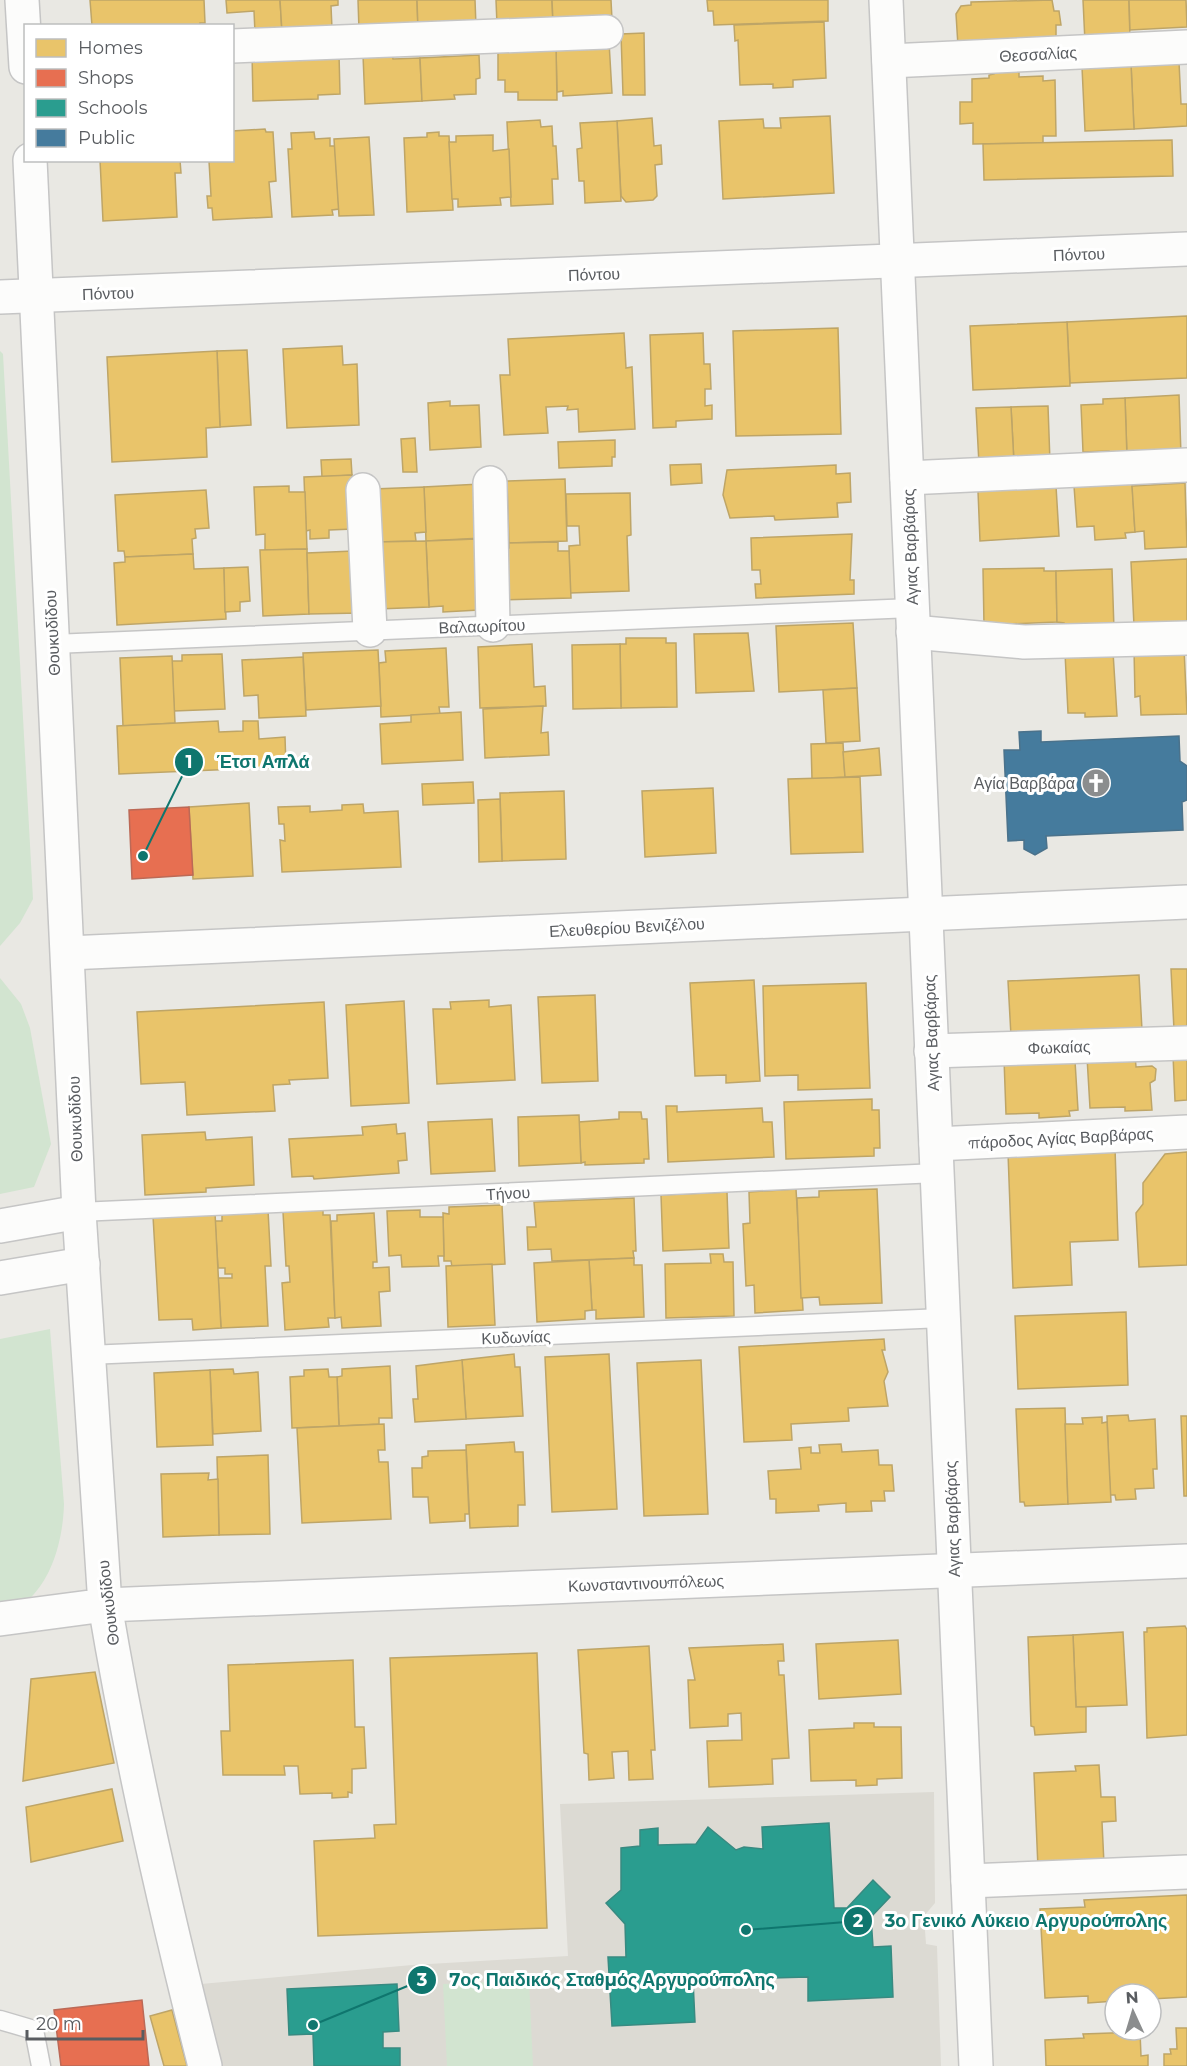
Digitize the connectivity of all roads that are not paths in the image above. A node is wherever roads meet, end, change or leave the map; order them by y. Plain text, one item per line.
1 (886, 0) edge
2 (15, 5) edge
3 (606, 32) dead end
4 (234, 46) edge
5 (1187, 47) edge
6 (24, 49) edge
7 (889, 61) junction
8 (30, 162) edge
9 (1187, 249) edge
10 (897, 261) junction
11 (36, 296) junction
12 (0, 297) edge
13 (1187, 465) edge
14 (907, 478) junction
15 (490, 483) dead end
16 (363, 490) dead end
17 (913, 620) junction
18 (493, 625) junction
19 (370, 630) junction
20 (1187, 638) edge
21 (53, 644) junction
22 (1187, 902) edge
23 (926, 913) junction
24 (68, 953) junction
25 (1187, 1044) edge
26 (931, 1052) junction
27 (1187, 1132) edge
28 (936, 1158) junction
29 (79, 1212) junction
30 (0, 1227) edge
31 (83, 1264) junction
32 (0, 1278) edge
33 (944, 1318) junction
34 (88, 1355) junction
35 (1187, 1561) edge
36 (954, 1571) junction
37 (105, 1605) junction
38 (0, 1619) edge
39 (1187, 1872) edge
40 (968, 1881) junction
41 (0, 2020) edge
42 (41, 2066) edge
43 (205, 2066) edge
44 (976, 2066) edge

1 - 7 street, Αγιας Βαρβάρας
2 - 6 street
3 - 4 street
5 - 7 street, Θεσσαλίας
7 - 10 street, Αγιας Βαρβάρας
8 - 11 street, Θουκυδίδου
9 - 10 street, Πόντου
10 - 11 street, Πόντου
10 - 14 street, Αγιας Βαρβάρας
11 - 12 street, Πόντου
11 - 21 street, Θουκυδίδου
13 - 14 street
14 - 17 street, Αγιας Βαρβάρας
15 - 18 street
16 - 19 street
17 - 18 lane, Βαλαωρίτου
17 - 20 street
17 - 23 street, Αγιας Βαρβάρας
18 - 19 lane, Βαλαωρίτου
19 - 21 lane, Βαλαωρίτου
21 - 24 street, Θουκυδίδου
22 - 23 street, Ελευθερίου Βενιζέλου
23 - 24 street, Ελευθερίου Βενιζέλου
23 - 26 street, Αγιας Βαρβάρας
24 - 29 street, Θουκυδίδου
25 - 26 street, Φωκαίας
26 - 28 street, Αγιας Βαρβάρας
27 - 28 street, πάροδος Αγίας Βαρβάρας
28 - 29 lane, Τήνου
28 - 33 street, Αγιας Βαρβάρας
29 - 30 street
29 - 31 street, Θουκυδίδου
31 - 32 street
31 - 34 street, Θουκυδίδου
33 - 34 lane, Κυδωνίας
33 - 36 street, Αγιας Βαρβάρας
34 - 37 street, Θουκυδίδου
35 - 36 street, Κωνσταντινουπόλεως
36 - 37 street, Κωνσταντινουπόλεως
36 - 40 street, Αγιας Βαρβάρας
37 - 38 street, Κωνσταντινουπόλεως
37 - 43 street, Θουκυδίδου
39 - 40 street
40 - 44 street, Αγιας Βαρβάρας
41 - 42 lane

